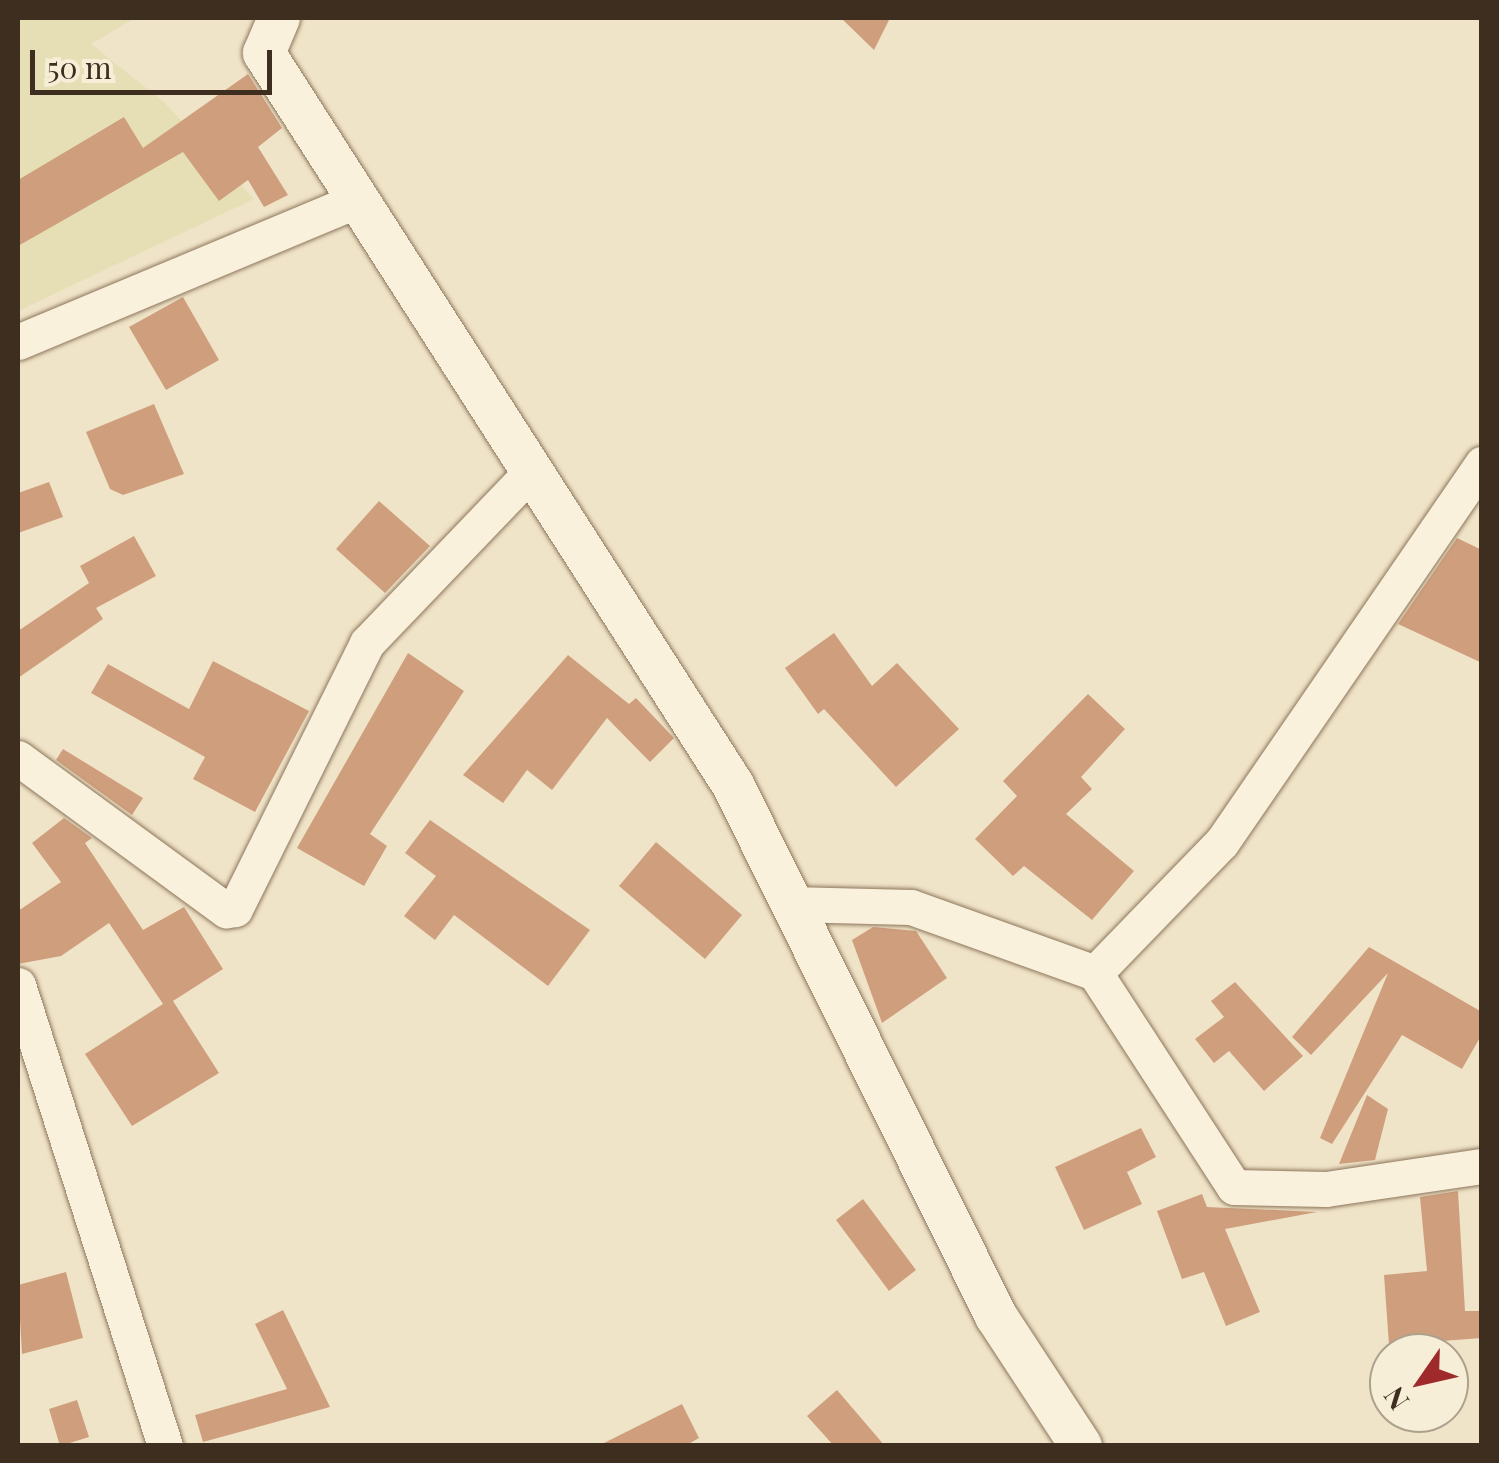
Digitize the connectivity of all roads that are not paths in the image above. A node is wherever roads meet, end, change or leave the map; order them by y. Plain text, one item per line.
1 (277, 18) edge
2 (357, 200) junction
3 (18, 342) edge
4 (1482, 464) edge
5 (528, 475) junction
6 (18, 758) edge
7 (790, 904) junction
8 (1095, 973) junction
9 (18, 985) edge
10 (1482, 1166) edge
11 (166, 1446) edge
12 (1081, 1446) edge

1 - 2 street
2 - 3 street
2 - 5 street
4 - 8 street
5 - 6 street
5 - 7 street
7 - 8 street
7 - 12 street
8 - 10 street
9 - 11 street

